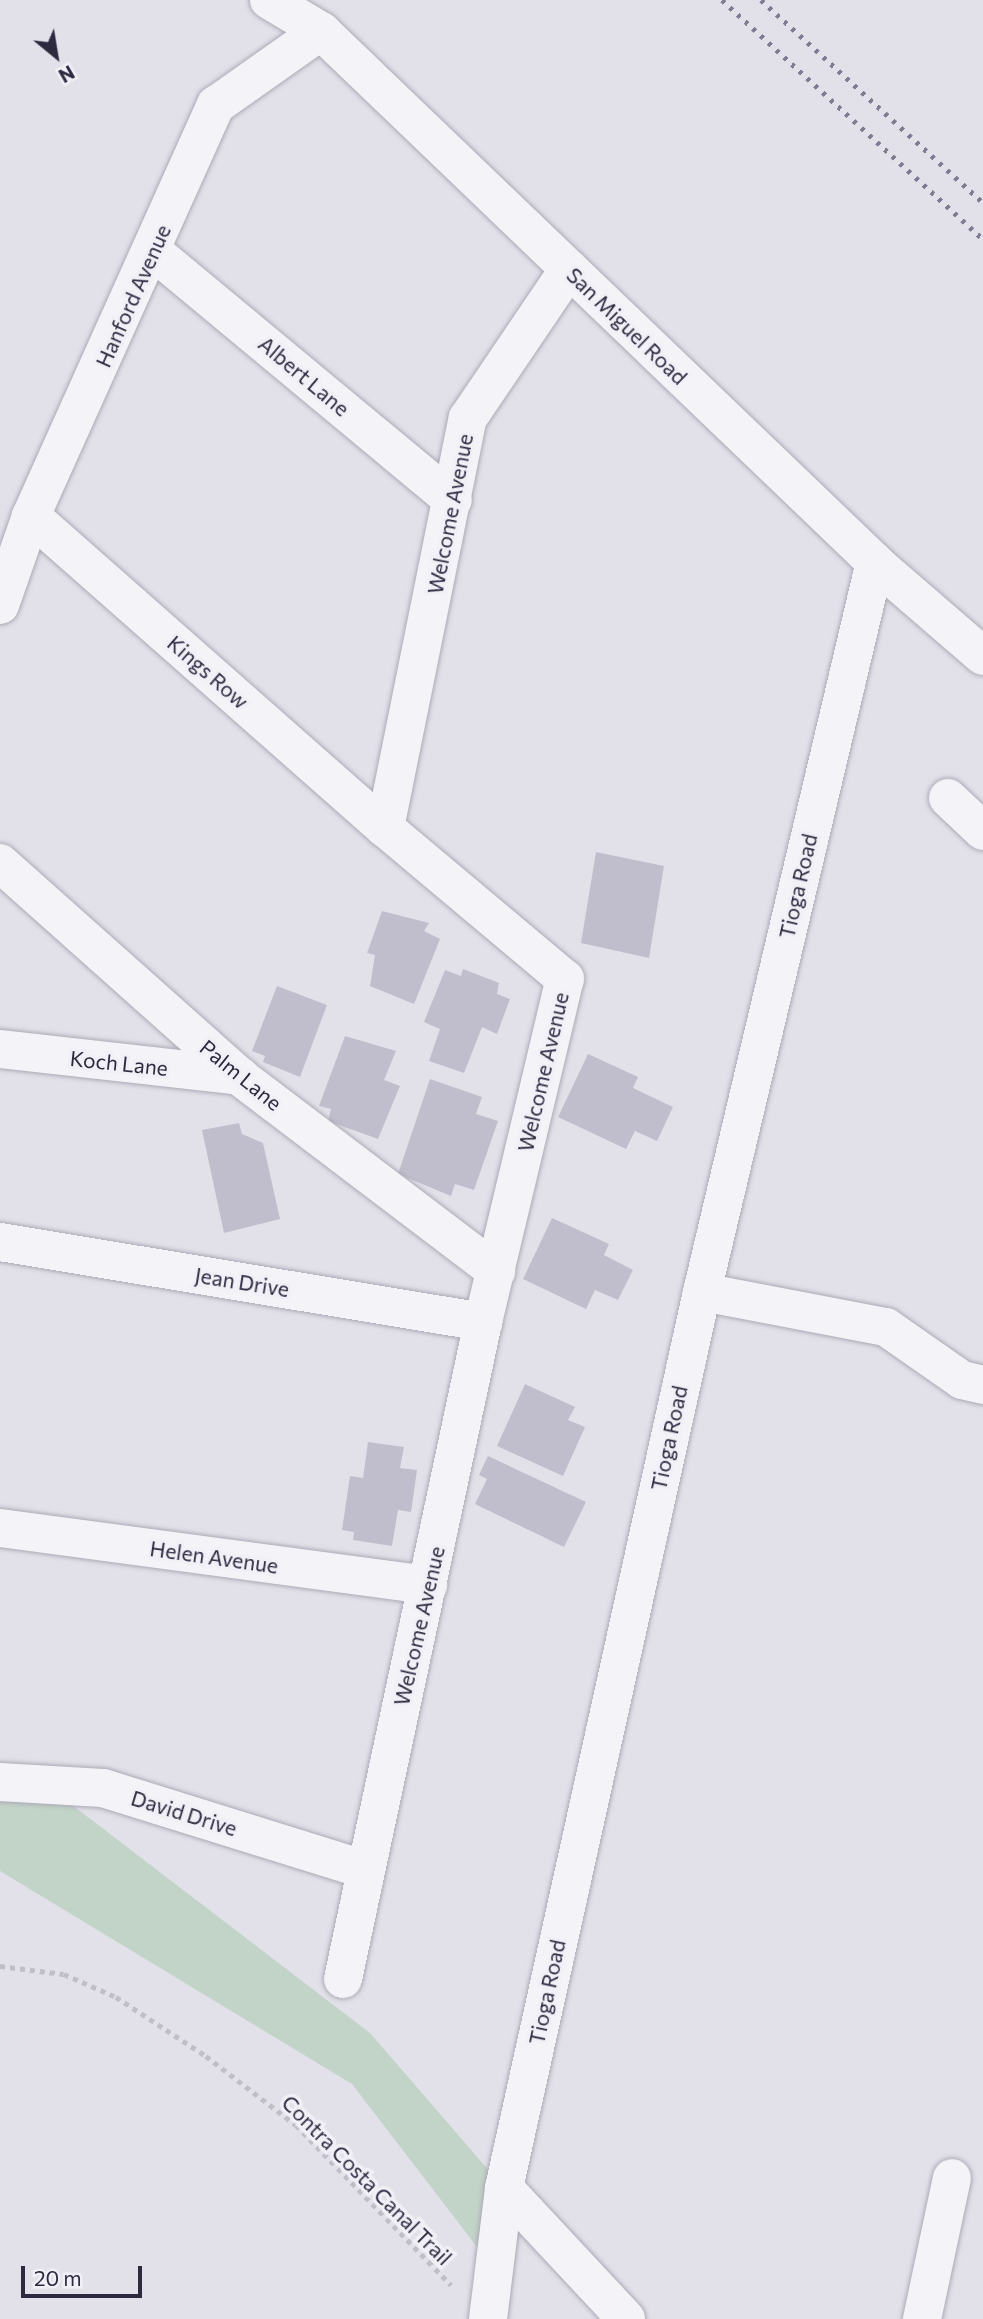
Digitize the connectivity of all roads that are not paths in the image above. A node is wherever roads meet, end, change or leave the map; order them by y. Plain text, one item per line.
1 (270, 0) edge
2 (321, 31) junction
3 (155, 253) junction
4 (569, 269) junction
5 (453, 500) junction
6 (32, 516) junction
7 (875, 562) junction
8 (0, 605) edge
9 (983, 656) edge
10 (948, 798) dead end
11 (385, 828) junction
12 (983, 831) edge
13 (0, 863) edge
14 (0, 1049) edge
15 (239, 1076) junction
16 (0, 1242) edge
17 (496, 1271) junction
18 (702, 1292) junction
19 (483, 1322) junction
20 (983, 1385) edge
21 (0, 1528) edge
22 (428, 1585) junction
23 (0, 1782) edge
24 (363, 1869) junction
25 (343, 1979) dead end
26 (952, 2178) dead end
27 (504, 2188) junction
28 (488, 2319) edge
29 (626, 2319) edge
30 (922, 2319) edge

1 - 2 street, San Miguel Road
2 - 3 street, Hanford Avenue
2 - 4 street, San Miguel Road
3 - 5 street, Albert Lane
3 - 6 street, Hanford Avenue
4 - 5 street, Welcome Avenue
4 - 7 street, San Miguel Road
5 - 11 street, Welcome Avenue
6 - 8 street, Hanford Avenue
6 - 11 street, Kings Row
7 - 9 street, San Miguel Road
7 - 18 street, Tioga Road
10 - 12 street
11 - 17 street, Welcome Avenue
13 - 15 street, Palm Lane
14 - 15 street, Koch Lane
15 - 17 street, Palm Lane
16 - 19 street, Jean Drive
17 - 19 street, Welcome Avenue
18 - 20 street
18 - 27 street, Tioga Road
19 - 22 street, Welcome Avenue
21 - 22 street, Helen Avenue
22 - 24 street, Welcome Avenue
23 - 24 street, David Drive
24 - 25 street, Welcome Avenue
26 - 30 street
27 - 28 street, Tioga Road
27 - 29 street

